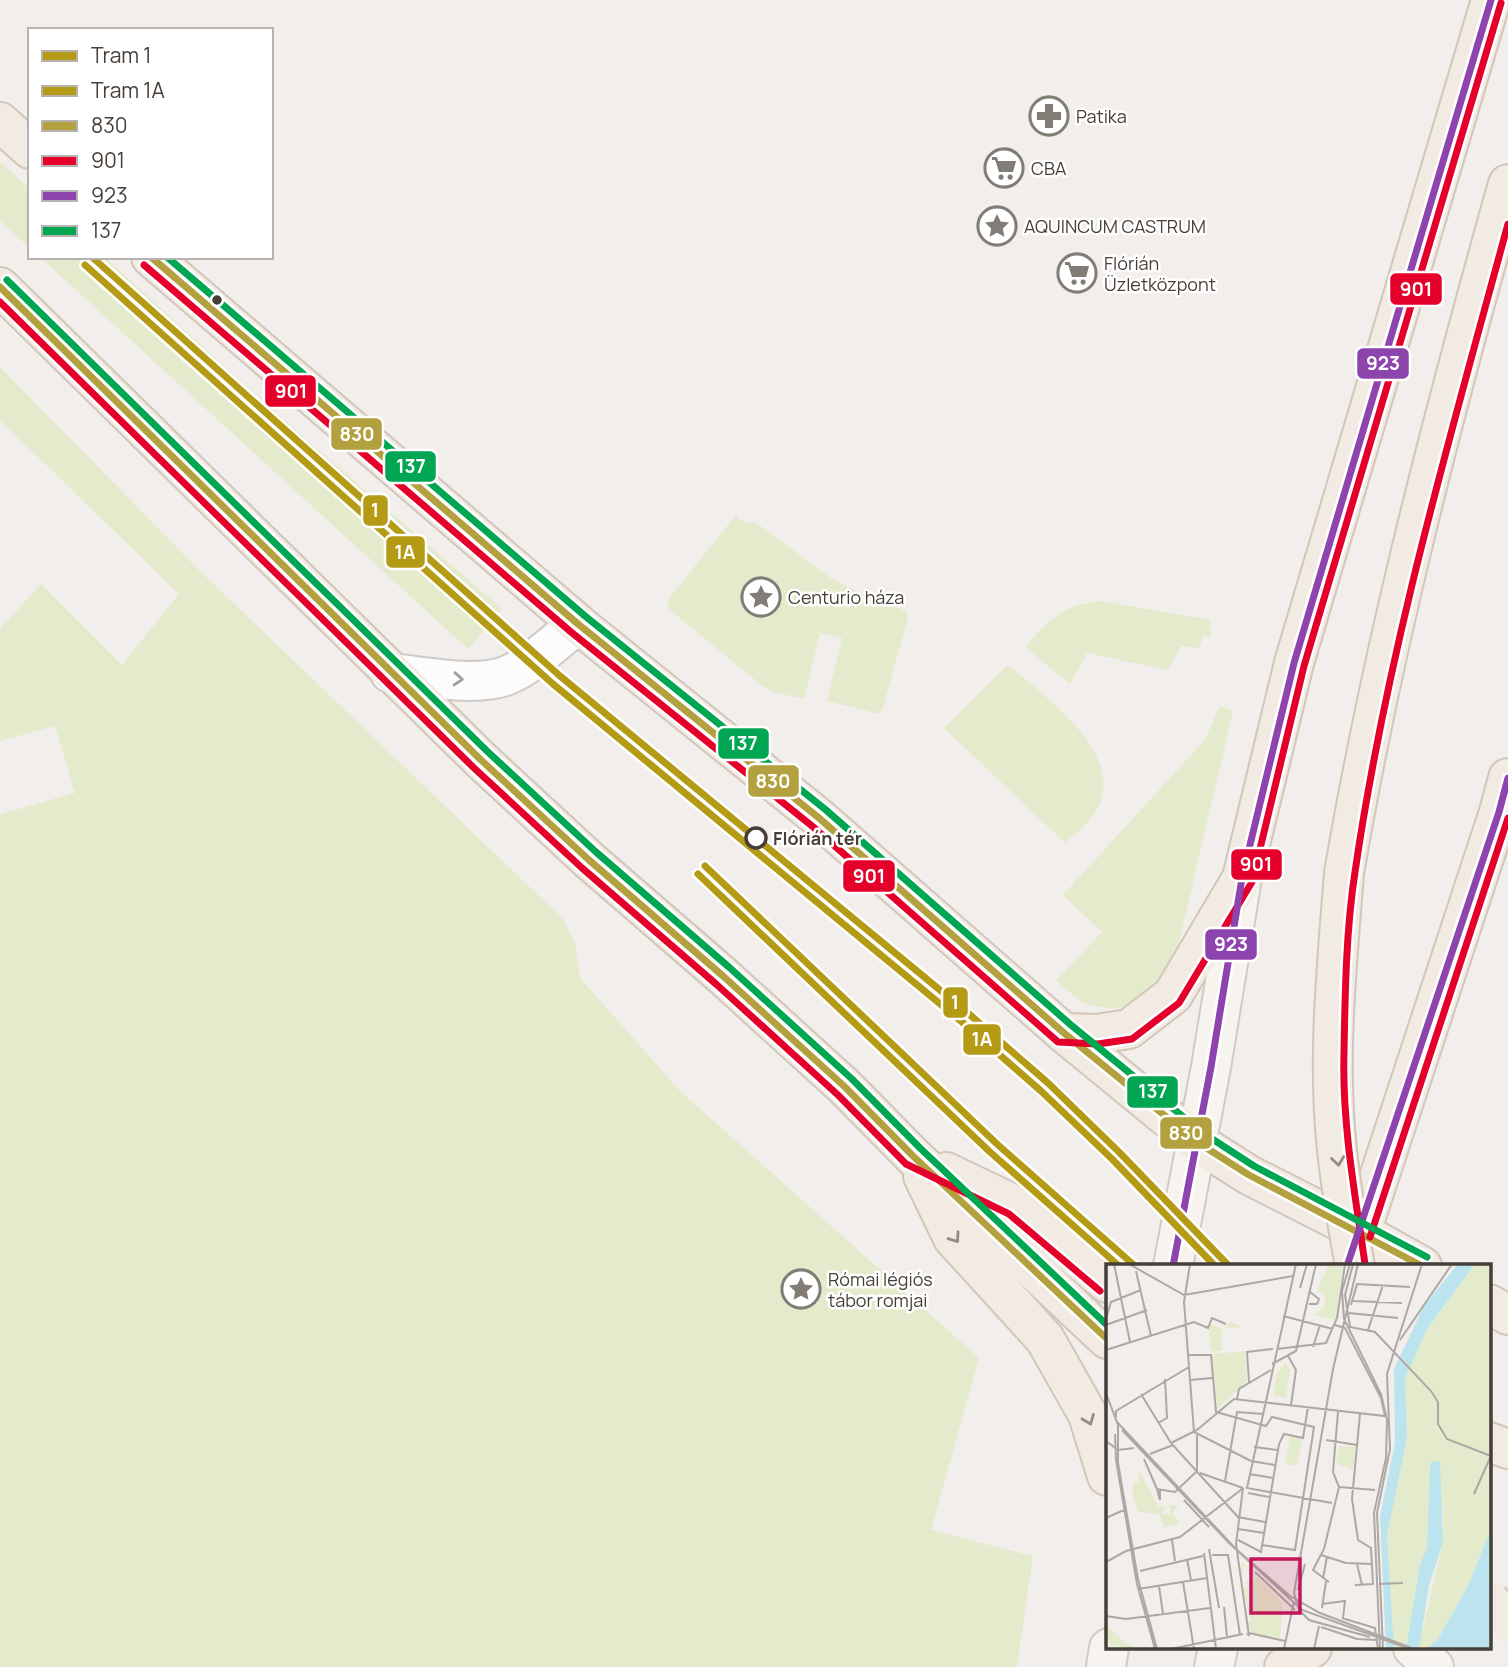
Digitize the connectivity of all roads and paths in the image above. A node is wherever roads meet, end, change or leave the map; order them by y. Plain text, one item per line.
1 (1491, 0) edge
2 (0, 122) edge
3 (28, 147) edge
4 (1508, 184) edge
5 (153, 259) edge
6 (0, 287) edge
7 (578, 624) junction
8 (390, 673) junction
9 (1508, 778) edge
10 (1242, 878) junction
11 (1064, 1033) junction
12 (1197, 1142) junction
13 (913, 1156) junction
14 (1354, 1255) edge
15 (1173, 1264) edge
16 (1410, 1264) edge
17 (1106, 1282) edge
18 (1490, 1305) edge
19 (1508, 1315) edge
20 (1106, 1338) edge
21 (1490, 1441) edge
22 (1508, 1448) edge
23 (1106, 1473) edge
24 (1490, 1600) edge
25 (1490, 1600) edge
26 (1508, 1611) edge
27 (1490, 1613) edge
28 (1508, 1621) edge
29 (1309, 1650) edge
30 (1415, 1650) edge
31 (1284, 1667) edge
32 (1434, 1667) edge

1 - 10 main road
2 - 3 main road
4 -> 14 main road, bridge
5 - 7 main road
6 - 8 main road
8 -> 7 street
7 - 11 main road
8 - 13 main road
9 - 14 main road
10 - 11 main road
10 - 12 main road
11 - 12 main road
12 - 14 main road
12 - 15 main road
13 - 17 main road
13 - 20 main road
13 -> 23 main road
14 - 16 main road
18 - 19 main road
21 - 22 main road
24 - 26 main road
25 - 28 main road, bridge
27 - 28 main road
29 - 31 main road
30 - 32 main road

